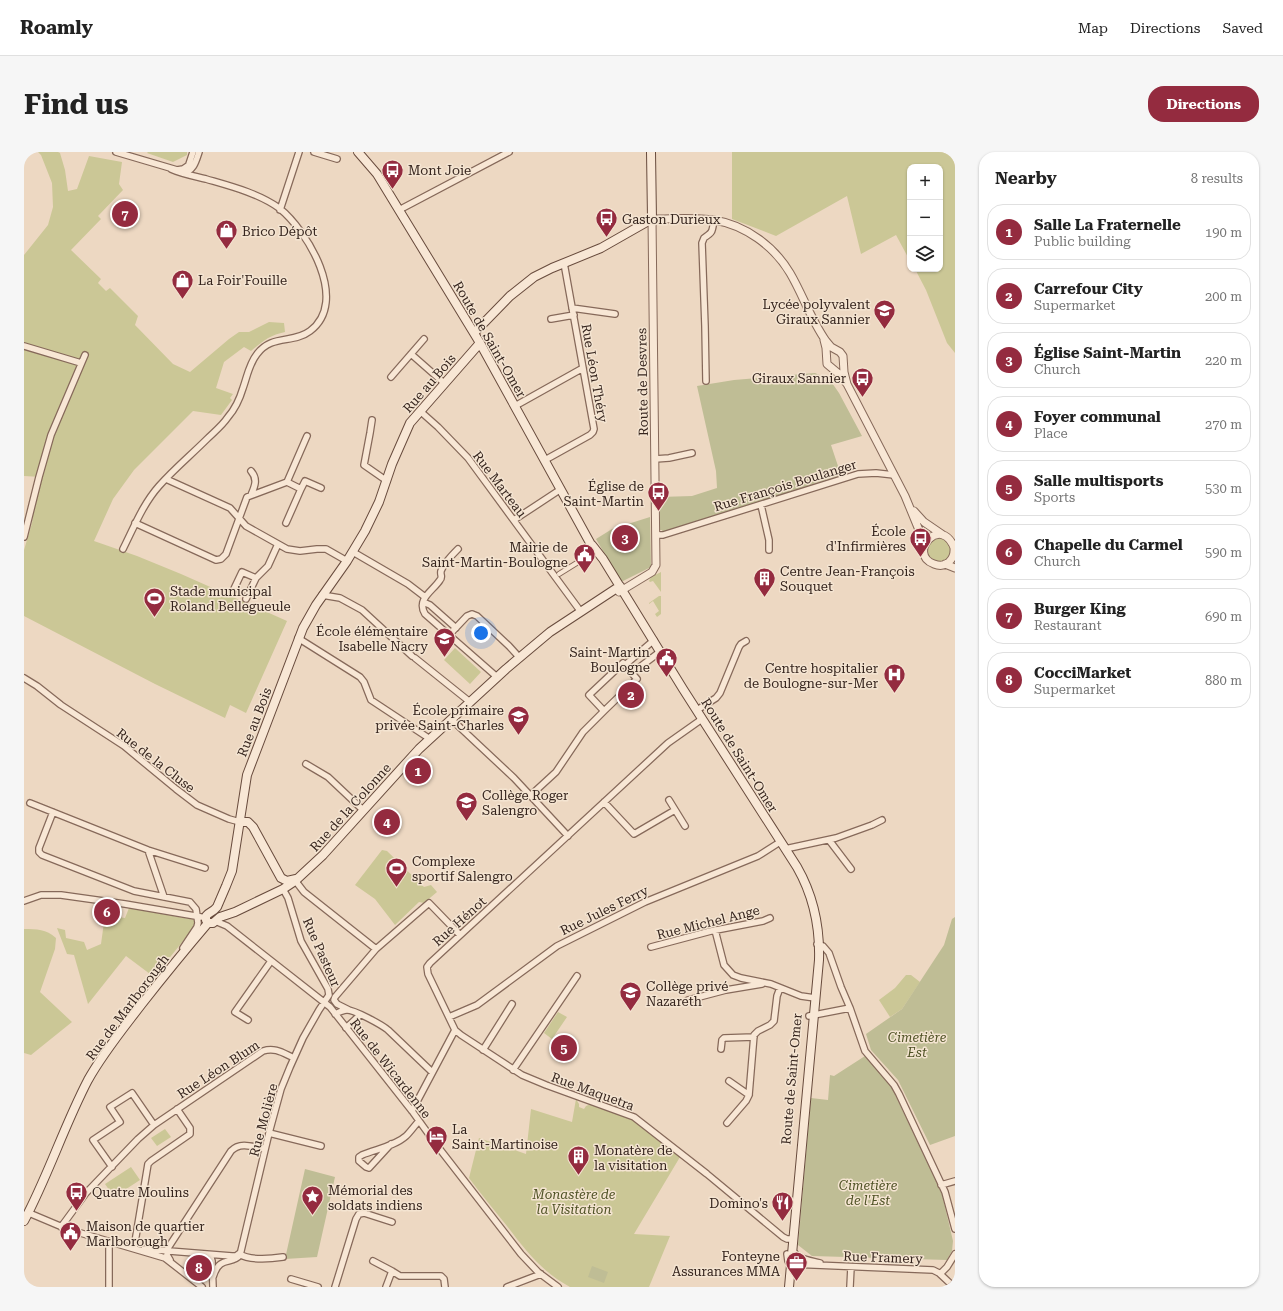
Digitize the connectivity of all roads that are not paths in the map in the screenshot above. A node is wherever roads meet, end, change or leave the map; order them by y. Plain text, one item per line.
1 (116, 152) edge
2 (193, 152) edge
3 (199, 152) edge
4 (299, 152) edge
5 (314, 152) edge
6 (358, 152) edge
7 (509, 152) edge
8 (651, 152) edge
9 (337, 159) dead end
10 (196, 161) junction
11 (171, 168) junction
12 (190, 171) junction
13 (204, 179) junction
14 (280, 210) junction
15 (399, 210) junction
16 (652, 219) junction
17 (714, 220) junction
18 (564, 263) junction
19 (572, 308) junction
20 (615, 314) dead end
21 (574, 315) junction
22 (551, 319) dead end
23 (474, 333) junction
24 (823, 337) junction
25 (424, 339) dead end
26 (480, 343) junction
27 (24, 346) edge
28 (836, 351) junction
29 (410, 354) junction
30 (84, 355) dead end
31 (826, 357) junction
32 (81, 363) junction
33 (843, 364) junction
34 (583, 368) junction
35 (832, 369) junction
36 (391, 377) dead end
37 (706, 381) dead end
38 (444, 383) junction
39 (847, 384) junction
40 (515, 406) junction
41 (420, 411) junction
42 (372, 420) dead end
43 (307, 436) dead end
44 (692, 453) dead end
45 (655, 459) junction
46 (545, 460) junction
47 (251, 471) dead end
48 (894, 475) junction
49 (166, 479) junction
50 (387, 481) junction
51 (287, 482) junction
52 (321, 488) dead end
53 (301, 489) junction
54 (561, 489) junction
55 (252, 495) junction
56 (905, 496) junction
57 (761, 505) junction
58 (239, 518) junction
59 (514, 520) junction
60 (135, 523) junction
61 (286, 523) dead end
62 (656, 533) junction
63 (943, 535) junction
64 (24, 537) edge
65 (278, 544) junction
66 (924, 547) junction
67 (123, 549) dead end
68 (458, 549) dead end
69 (955, 549) edge
70 (768, 550) dead end
71 (353, 552) junction
72 (588, 556) dead end
73 (347, 561) junction
74 (944, 564) junction
75 (955, 568) edge
76 (557, 576) junction
77 (256, 578) junction
78 (619, 589) junction
79 (233, 592) dead end
80 (322, 595) junction
81 (246, 599) dead end
82 (424, 600) junction
83 (581, 612) junction
84 (456, 628) junction
85 (449, 635) junction
86 (298, 638) junction
87 (746, 641) dead end
88 (652, 642) junction
89 (659, 652) junction
90 (519, 657) junction
91 (625, 665) junction
92 (632, 673) junction
93 (24, 678) edge
94 (496, 678) junction
95 (470, 702) junction
96 (697, 710) junction
97 (604, 711) junction
98 (451, 719) junction
99 (702, 719) junction
100 (430, 739) junction
101 (306, 764) dead end
102 (531, 795) junction
103 (669, 800) dead end
104 (604, 802) junction
105 (30, 803) dead end
106 (363, 810) junction
107 (675, 810) junction
108 (53, 812) junction
109 (882, 820) dead end
110 (240, 822) junction
111 (685, 826) dead end
112 (568, 836) junction
113 (829, 840) junction
114 (780, 842) junction
115 (785, 849) junction
116 (148, 850) junction
117 (205, 868) dead end
118 (851, 869) dead end
119 (281, 878) junction
120 (295, 879) junction
121 (282, 892) junction
122 (304, 892) junction
123 (164, 897) junction
124 (24, 901) edge
125 (235, 912) junction
126 (209, 918) junction
127 (770, 918) dead end
128 (231, 930) junction
129 (715, 930) junction
130 (460, 935) junction
131 (820, 945) junction
132 (651, 947) dead end
133 (376, 949) junction
134 (271, 961) junction
135 (577, 976) dead end
136 (767, 983) junction
137 (780, 988) junction
138 (813, 998) junction
139 (688, 1000) dead end
140 (325, 1002) junction
141 (512, 1004) dead end
142 (850, 1008) junction
143 (349, 1010) junction
144 (335, 1014) junction
145 (360, 1014) junction
146 (811, 1015) junction
147 (449, 1016) junction
148 (248, 1020) dead end
149 (346, 1028) junction
150 (455, 1030) junction
151 (754, 1036) junction
152 (721, 1049) dead end
153 (483, 1050) junction
154 (294, 1058) junction
155 (513, 1070) junction
156 (432, 1072) junction
157 (729, 1081) dead end
158 (749, 1095) junction
159 (177, 1109) junction
160 (412, 1111) junction
161 (419, 1121) junction
162 (727, 1123) dead end
163 (154, 1125) junction
164 (269, 1133) junction
165 (391, 1144) junction
166 (321, 1146) dead end
167 (266, 1149) junction
168 (112, 1167) junction
169 (955, 1181) edge
170 (941, 1184) junction
171 (28, 1213) junction
172 (24, 1221) edge
173 (392, 1222) dead end
174 (61, 1227) junction
175 (955, 1229) edge
176 (791, 1239) junction
177 (109, 1241) junction
178 (134, 1248) junction
179 (167, 1251) junction
180 (176, 1252) junction
181 (789, 1252) junction
182 (240, 1253) junction
183 (955, 1254) edge
184 (210, 1255) junction
185 (283, 1257) dead end
186 (373, 1261) dead end
187 (171, 1262) junction
188 (788, 1266) junction
189 (830, 1266) junction
190 (851, 1267) junction
191 (392, 1271) junction
192 (541, 1274) junction
193 (940, 1274) junction
194 (213, 1277) junction
195 (290, 1279) dead end
196 (109, 1287) edge
197 (202, 1287) edge
198 (213, 1287) edge
199 (318, 1287) edge
200 (335, 1287) edge
201 (386, 1287) edge
202 (445, 1287) edge
203 (508, 1287) edge
204 (558, 1287) edge
205 (785, 1287) edge
206 (789, 1287) edge
207 (850, 1287) edge
208 (954, 1287) edge

1 - 11 street
2 - 12 street
3 - 10 street
4 - 14 street
5 - 9 street
6 - 15 main road, Route de Saint-Omer
7 - 15 street
8 - 16 main road, Route de Desvres
10 - 12 street
10 - 13 street
11 - 12 street
11 - 12 street
12 - 13 street
13 - 14 street
14 - 49 street
15 - 23 main road, Route de Saint-Omer
16 - 17 street
16 - 18 main road
16 - 45 street, Route de Desvres
17 - 24 street
17 - 37 street
18 - 19 street, Rue Léon Théry
18 - 23 main road
19 - 20 street
19 - 21 street, Rue Léon Théry
21 - 22 street
21 - 34 street, Rue Léon Théry
23 - 26 main road, Route de Saint-Omer
24 - 28 street
24 - 31 street
25 - 29 street
26 - 38 main road, Rue au Bois
26 - 40 main road, Route de Saint-Omer
27 - 32 street
28 - 31 street
28 - 33 street
29 - 36 street
29 - 38 street
30 - 32 street
31 - 35 street
32 - 64 street
33 - 35 street
33 - 39 street
34 - 40 street
34 - 46 street, Rue Léon Théry
35 - 39 street
38 - 41 main road, Rue au Bois
39 - 48 street
40 - 46 main road, Route de Saint-Omer
41 - 50 main road, Rue au Bois
41 - 59 street, Rue Marteau
42 - 50 street
43 - 51 street
44 - 45 street
45 - 62 street, Route de Desvres
46 - 54 main road, Route de Saint-Omer
47 - 55 street
48 - 56 street
48 - 57 street, Rue François Boulanger
49 - 58 street
49 - 60 street
50 - 71 main road, Rue au Bois
51 - 53 street
51 - 55 street
52 - 53 street
53 - 61 street
54 - 59 street
54 - 78 main road, Route de Saint-Omer
55 - 58 street
56 - 63 street
56 - 66 street
57 - 62 street, Rue François Boulanger
57 - 70 street
58 - 60 street
58 - 65 street
59 - 76 street, Rue Marteau
60 - 67 street
62 - 78 street, Route de Desvres
63 - 66 street
63 - 69 street
65 - 73 street
65 - 77 street
66 - 74 street
68 - 82 street
69 - 74 street
71 - 73 main road, Rue au Bois
71 - 82 street
72 - 76 street
73 - 80 main road, Rue au Bois
74 - 75 street
76 - 83 street, Rue Marteau
77 - 79 street
77 - 81 street
78 - 83 main road, Rue de la Colonne
78 - 88 main road, Route de Saint-Omer
80 - 86 main road, Rue au Bois
80 - 95 street
82 - 84 street
82 - 85 street
83 - 90 main road, Rue de la Colonne
84 - 85 street
84 - 90 street
85 - 94 street
86 - 100 street
86 - 110 main road, Rue au Bois
87 - 96 street
88 - 89 main road, Route de Saint-Omer
88 - 91 street
89 - 92 street
89 - 96 main road, Route de Saint-Omer
90 - 94 main road, Rue de la Colonne
91 - 92 street
91 - 97 street
92 - 97 street
93 - 110 street, Rue de la Cluse
94 - 95 main road, Rue de la Colonne
95 - 98 main road, Rue de la Colonne
96 - 99 main road, Route de Saint-Omer
97 - 102 street
98 - 100 main road, Rue de la Colonne
98 - 102 street
99 - 104 street, Rue Hénot
99 - 114 main road, Route de Saint-Omer
100 - 106 main road, Rue de la Colonne
101 - 106 street
102 - 112 street
103 - 107 street
104 - 107 street
104 - 112 street, Rue Hénot
105 - 108 street
106 - 120 main road, Rue de la Colonne
107 - 111 street
108 - 116 street
108 - 123 street
109 - 113 street
110 - 119 main road
110 - 126 main road, Rue au Bois
112 - 130 street, Rue Hénot
113 - 115 street
113 - 118 street
114 - 115 main road, Route de Saint-Omer
114 - 147 street, Rue Jules Ferry
115 - 131 main road, Route de Saint-Omer
116 - 117 street
116 - 123 street
119 - 120 main road
119 - 121 street
120 - 121 main road, Rue de la Colonne
120 - 122 street
121 - 122 street
121 - 125 main road, Rue de la Colonne
121 - 140 street, Rue Pasteur
122 - 133 street
123 - 126 street
124 - 126 street
125 - 126 main road, Rue de la Colonne
125 - 128 street
126 - 128 street, Rue de Wicardenne
126 - 171 main road, Rue de Marlborough
127 - 129 street, Rue Michel Ange
128 - 134 street, Rue de Wicardenne
129 - 132 street, Rue Michel Ange
129 - 136 street
130 - 133 street
130 - 147 street, Rue Hénot
131 - 138 main road, Route de Saint-Omer
131 - 142 street
133 - 143 street
134 - 140 street, Rue de Wicardenne
134 - 148 street
135 - 155 street
136 - 137 street
136 - 139 street
137 - 138 street
137 - 151 street
138 - 146 main road, Route de Saint-Omer
140 - 144 street, Rue de Wicardenne
140 - 154 street, Rue Molière
141 - 153 street
142 - 146 street
142 - 170 street
143 - 144 street
143 - 145 street
144 - 149 street, Rue de Wicardenne
145 - 149 street
145 - 156 street
146 - 176 main road, Route de Saint-Omer
147 - 150 street, Rue Hénot
149 - 160 street, Rue de Wicardenne
150 - 153 street, Rue Maquetra
150 - 156 street
151 - 152 street
151 - 158 street
153 - 155 street, Rue Maquetra
154 - 159 street, Rue Léon Blum
154 - 164 street, Rue Molière
155 - 176 street, Rue Maquetra
156 - 160 street
157 - 158 street
158 - 162 street
159 - 163 street, Rue Léon Blum
159 - 178 street
160 - 161 street, Rue de Wicardenne
161 - 165 street
161 - 192 street, Rue de Wicardenne
163 - 168 street, Rue Léon Blum
163 - 168 street
164 - 166 street
164 - 167 street, Rue Molière
165 - 165 street
167 - 179 street
167 - 182 street, Rue Molière
168 - 174 street, Rue Léon Blum
169 - 170 street
170 - 175 street
171 - 172 main road, Rue de Marlborough
171 - 174 street
173 - 200 street
174 - 177 street
176 - 181 main road, Route de Saint-Omer
177 - 178 street
177 - 196 street
178 - 179 street
178 - 187 street
179 - 180 street
179 - 187 street
180 - 184 street
180 - 187 street
181 - 188 main road, Route de Saint-Omer
181 - 189 street, Rue Framery
182 - 184 street
182 - 185 street
182 - 194 street
183 - 193 street
184 - 194 street
186 - 191 street
187 - 197 street
188 - 189 street, Rue Framery
188 - 205 main road
188 - 206 main road
189 - 190 street, Rue Framery
190 - 193 street, Rue Framery
190 - 207 street
191 - 201 street
191 - 202 street
192 - 203 street
192 - 204 street, Rue de Wicardenne
193 - 208 street, Rue Framery
194 - 198 street
195 - 199 street

